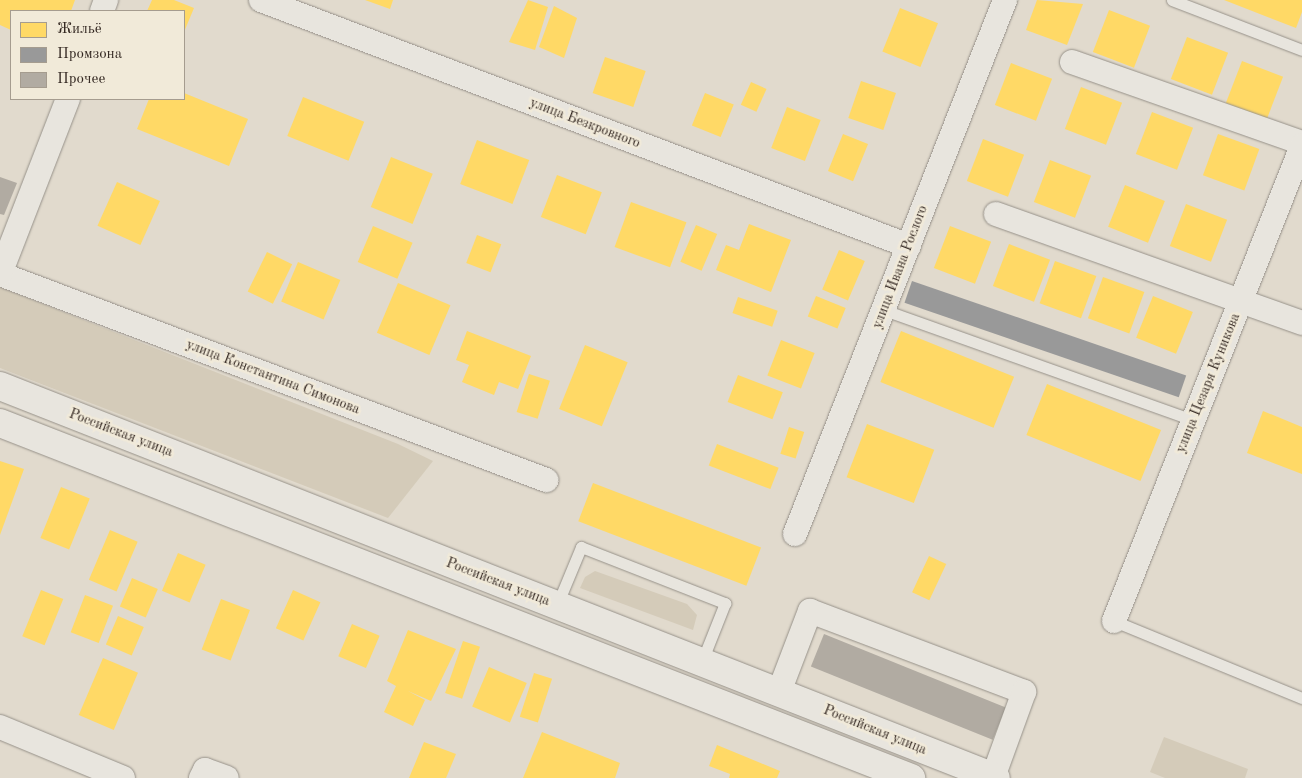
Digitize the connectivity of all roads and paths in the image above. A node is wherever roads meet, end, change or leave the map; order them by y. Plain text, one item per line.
1 (261, 0) edge
2 (1005, 0) edge
3 (1172, 0) edge
4 (1302, 50) edge
5 (1072, 62) dead end
6 (68, 100) edge
7 (1302, 144) edge
8 (996, 214) dead end
9 (909, 246) junction
10 (0, 274) edge
11 (1242, 298) junction
12 (884, 310) junction
13 (1302, 323) edge
14 (0, 386) edge
15 (1193, 420) junction
16 (0, 422) edge
17 (546, 480) dead end
18 (795, 534) dead end
19 (557, 605) junction
20 (1114, 621) joint
21 (702, 661) junction
22 (779, 692) junction
23 (1302, 698) edge
24 (0, 727) edge
25 (203, 774) edge
26 (995, 777) edge
27 (123, 778) edge
28 (227, 778) edge
29 (911, 778) edge

1 - 9 street, улица Безкровного
2 - 9 street, улица Ивана Рослого
3 - 4 lane
5 - 7 street
6 - 10 street
7 - 11 street, улица Цезаря Куникова
8 - 11 street
9 - 12 street, улица Ивана Рослого
10 - 17 street, улица Константина Симонова
11 - 13 street
11 - 15 street, улица Цезаря Куникова
12 - 15 lane
12 - 18 street, улица Ивана Рослого
14 - 19 main road, Российская улица
15 - 20 street, улица Цезаря Куникова
16 - 29 main road
19 - 21 main road, Российская улица
19 - 21 lane
20 - 23 lane
21 - 22 main road, Российская улица
22 - 26 main road, Российская улица
22 - 26 street
24 - 27 street
25 - 28 street

